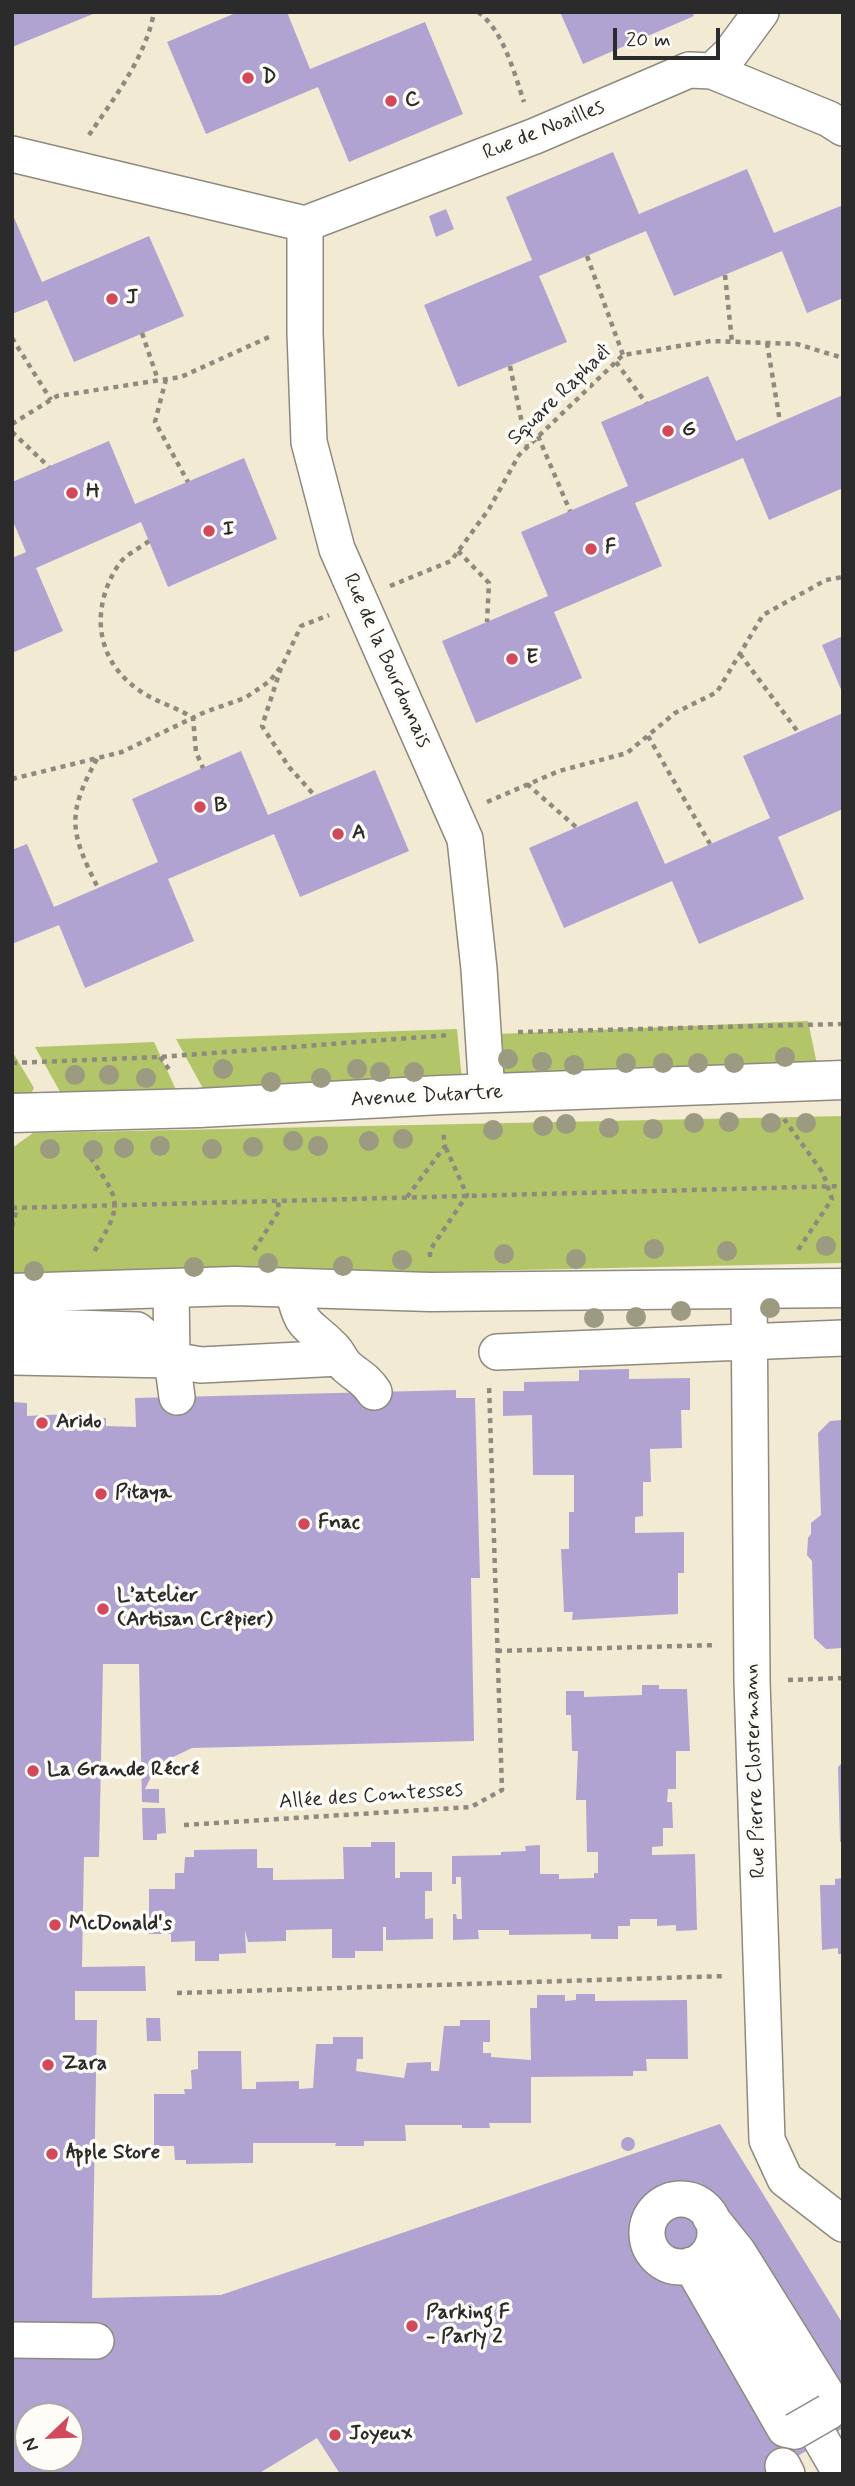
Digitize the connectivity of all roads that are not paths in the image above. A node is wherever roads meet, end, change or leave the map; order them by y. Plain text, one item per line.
1 (761, 12) edge
2 (712, 71) junction
3 (843, 128) edge
4 (12, 155) edge
5 (305, 224) junction
6 (843, 1080) edge
7 (487, 1094) junction
8 (15, 1115) edge
9 (171, 1288) junction
10 (843, 1288) edge
11 (760, 1289) junction
12 (293, 1290) junction
13 (12, 1293) edge
14 (12, 1326) edge
15 (843, 1338) edge
16 (747, 1341) junction
17 (12, 1357) edge
18 (340, 1358) junction
19 (172, 1360) junction
20 (493, 1364) road end
21 (374, 1392) dead end
22 (177, 1397) dead end
23 (841, 2224) edge
24 (704, 2244) junction
25 (12, 2340) edge
26 (96, 2341) dead end
27 (804, 2358) junction
28 (843, 2378) edge
29 (838, 2423) edge
30 (841, 2474) edge

1 - 2 street
2 - 3 street
2 - 5 street, Rue de Noailles
4 - 5 street
5 - 7 street, Rue de la Bourdonnais
6 - 7 main road, Avenue Dutartre
7 - 8 main road, Avenue Dutartre
9 - 12 main road
9 - 13 main road
9 - 19 street
10 - 11 main road
11 - 12 main road
11 - 16 street, Rue Pierre Clostermann
12 - 18 street
14 - 19 street
15 - 16 street
16 - 20 street
16 - 23 street, Rue Pierre Clostermann
17 - 19 street
18 - 19 street
18 - 21 street
19 - 22 street
24 - 27 street
24 - 29 street, bridge
24 - 30 street
25 - 26 street
27 - 28 street
27 - 29 street

